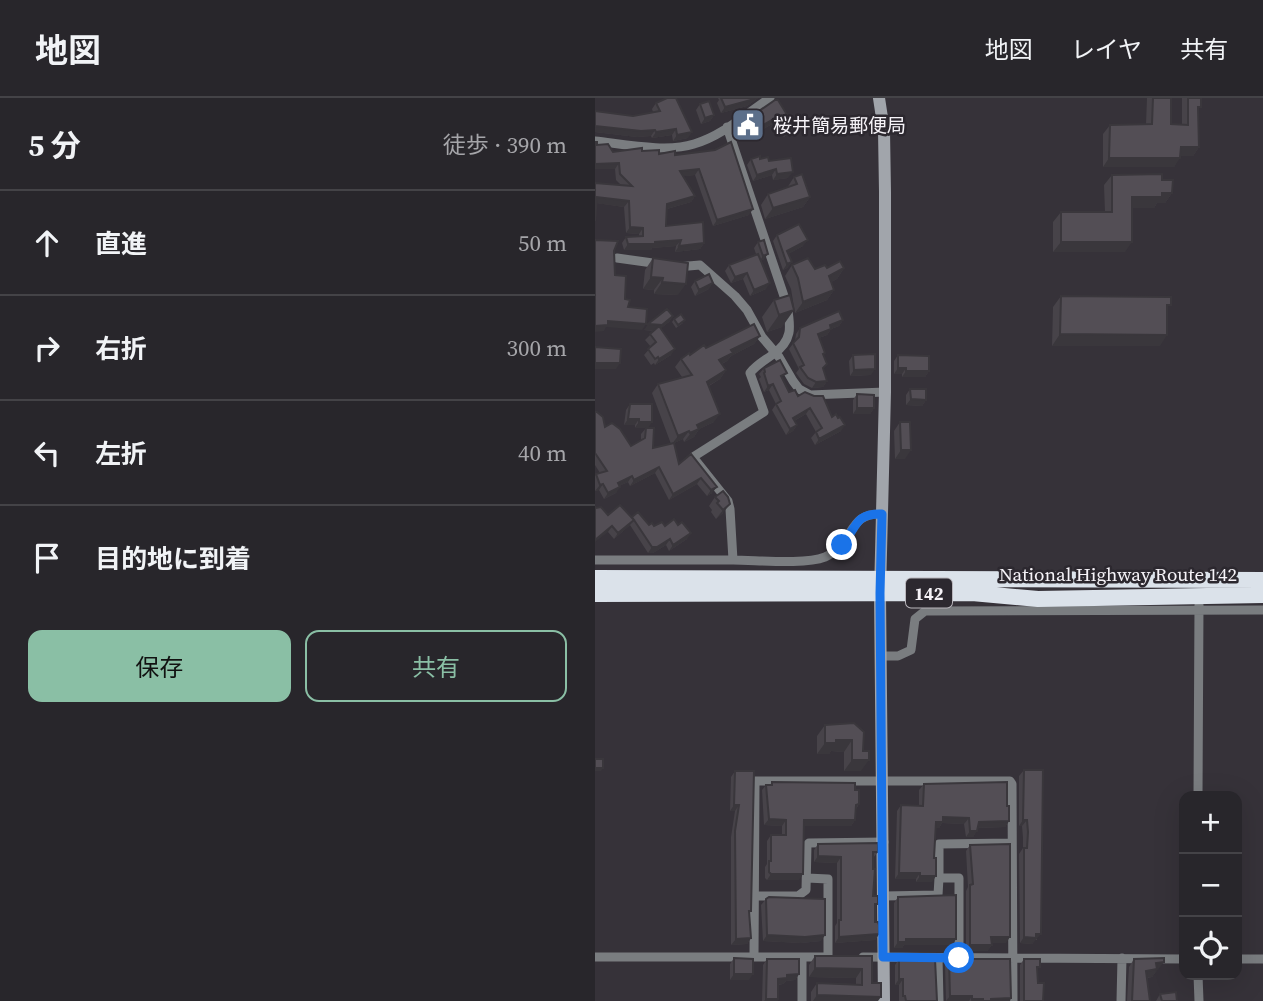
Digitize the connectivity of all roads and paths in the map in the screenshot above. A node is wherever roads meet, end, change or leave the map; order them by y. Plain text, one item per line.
1 (770, 98) edge
2 (879, 98) edge
3 (727, 127) junction
4 (595, 141) edge
5 (617, 258) edge
6 (776, 353) junction
7 (885, 392) junction
8 (882, 514) junction
9 (595, 560) edge
10 (733, 560) junction
11 (595, 578) edge
12 (1263, 580) edge
13 (881, 586) junction
14 (595, 594) edge
15 (1263, 596) edge
16 (1199, 603) junction
17 (1263, 610) edge
18 (881, 656) junction
19 (883, 780) junction
20 (1198, 791) edge
21 (884, 842) junction
22 (1012, 843) junction
23 (807, 878) junction
24 (939, 878) junction
25 (755, 896) junction
26 (884, 896) junction
27 (754, 956) junction
28 (595, 957) edge
29 (802, 957) junction
30 (828, 957) junction
31 (842, 957) edge
32 (856, 957) edge
33 (883, 957) junction
34 (938, 958) junction
35 (959, 958) junction
36 (1012, 958) junction
37 (1122, 958) junction
38 (1179, 959) edge
39 (1242, 959) edge
40 (1263, 959) edge
41 (1198, 980) edge
42 (802, 1001) edge
43 (884, 1001) edge
44 (939, 1001) edge
45 (1013, 1001) edge
46 (1121, 1001) edge
47 (1199, 1001) edge

1 - 3 street
2 - 7 street
3 - 4 street
3 - 6 street
5 - 6 street
6 - 7 street
6 - 10 street
7 - 8 street
8 - 10 street
8 - 13 street
9 - 10 street
11 - 13 highway, National Highway Route 142 / 142
12 - 13 highway, National Highway Route 142 / 142
13 - 14 highway, National Highway Route 142 / 142
13 - 16 highway, National Highway Route 142 / 142
13 - 18 street
15 - 16 highway, National Highway Route 142 / 142
16 - 17 street
16 - 18 street
16 - 20 street
18 - 19 street
19 - 21 street
19 - 22 street
19 - 25 street
21 - 23 street
21 - 26 street
22 - 24 street
22 - 36 street
23 - 25 street
23 - 30 street
24 - 26 street
24 - 35 street
25 - 27 street
26 - 33 street
27 - 28 street
27 - 29 street
29 - 30 street
29 - 42 street
30 - 31 street
32 - 33 street
33 - 34 street
33 - 43 street
34 - 35 street
34 - 44 street
35 - 36 street
36 - 37 street
36 - 45 street
37 - 38 street
37 - 46 street
39 - 40 street
41 - 47 street

